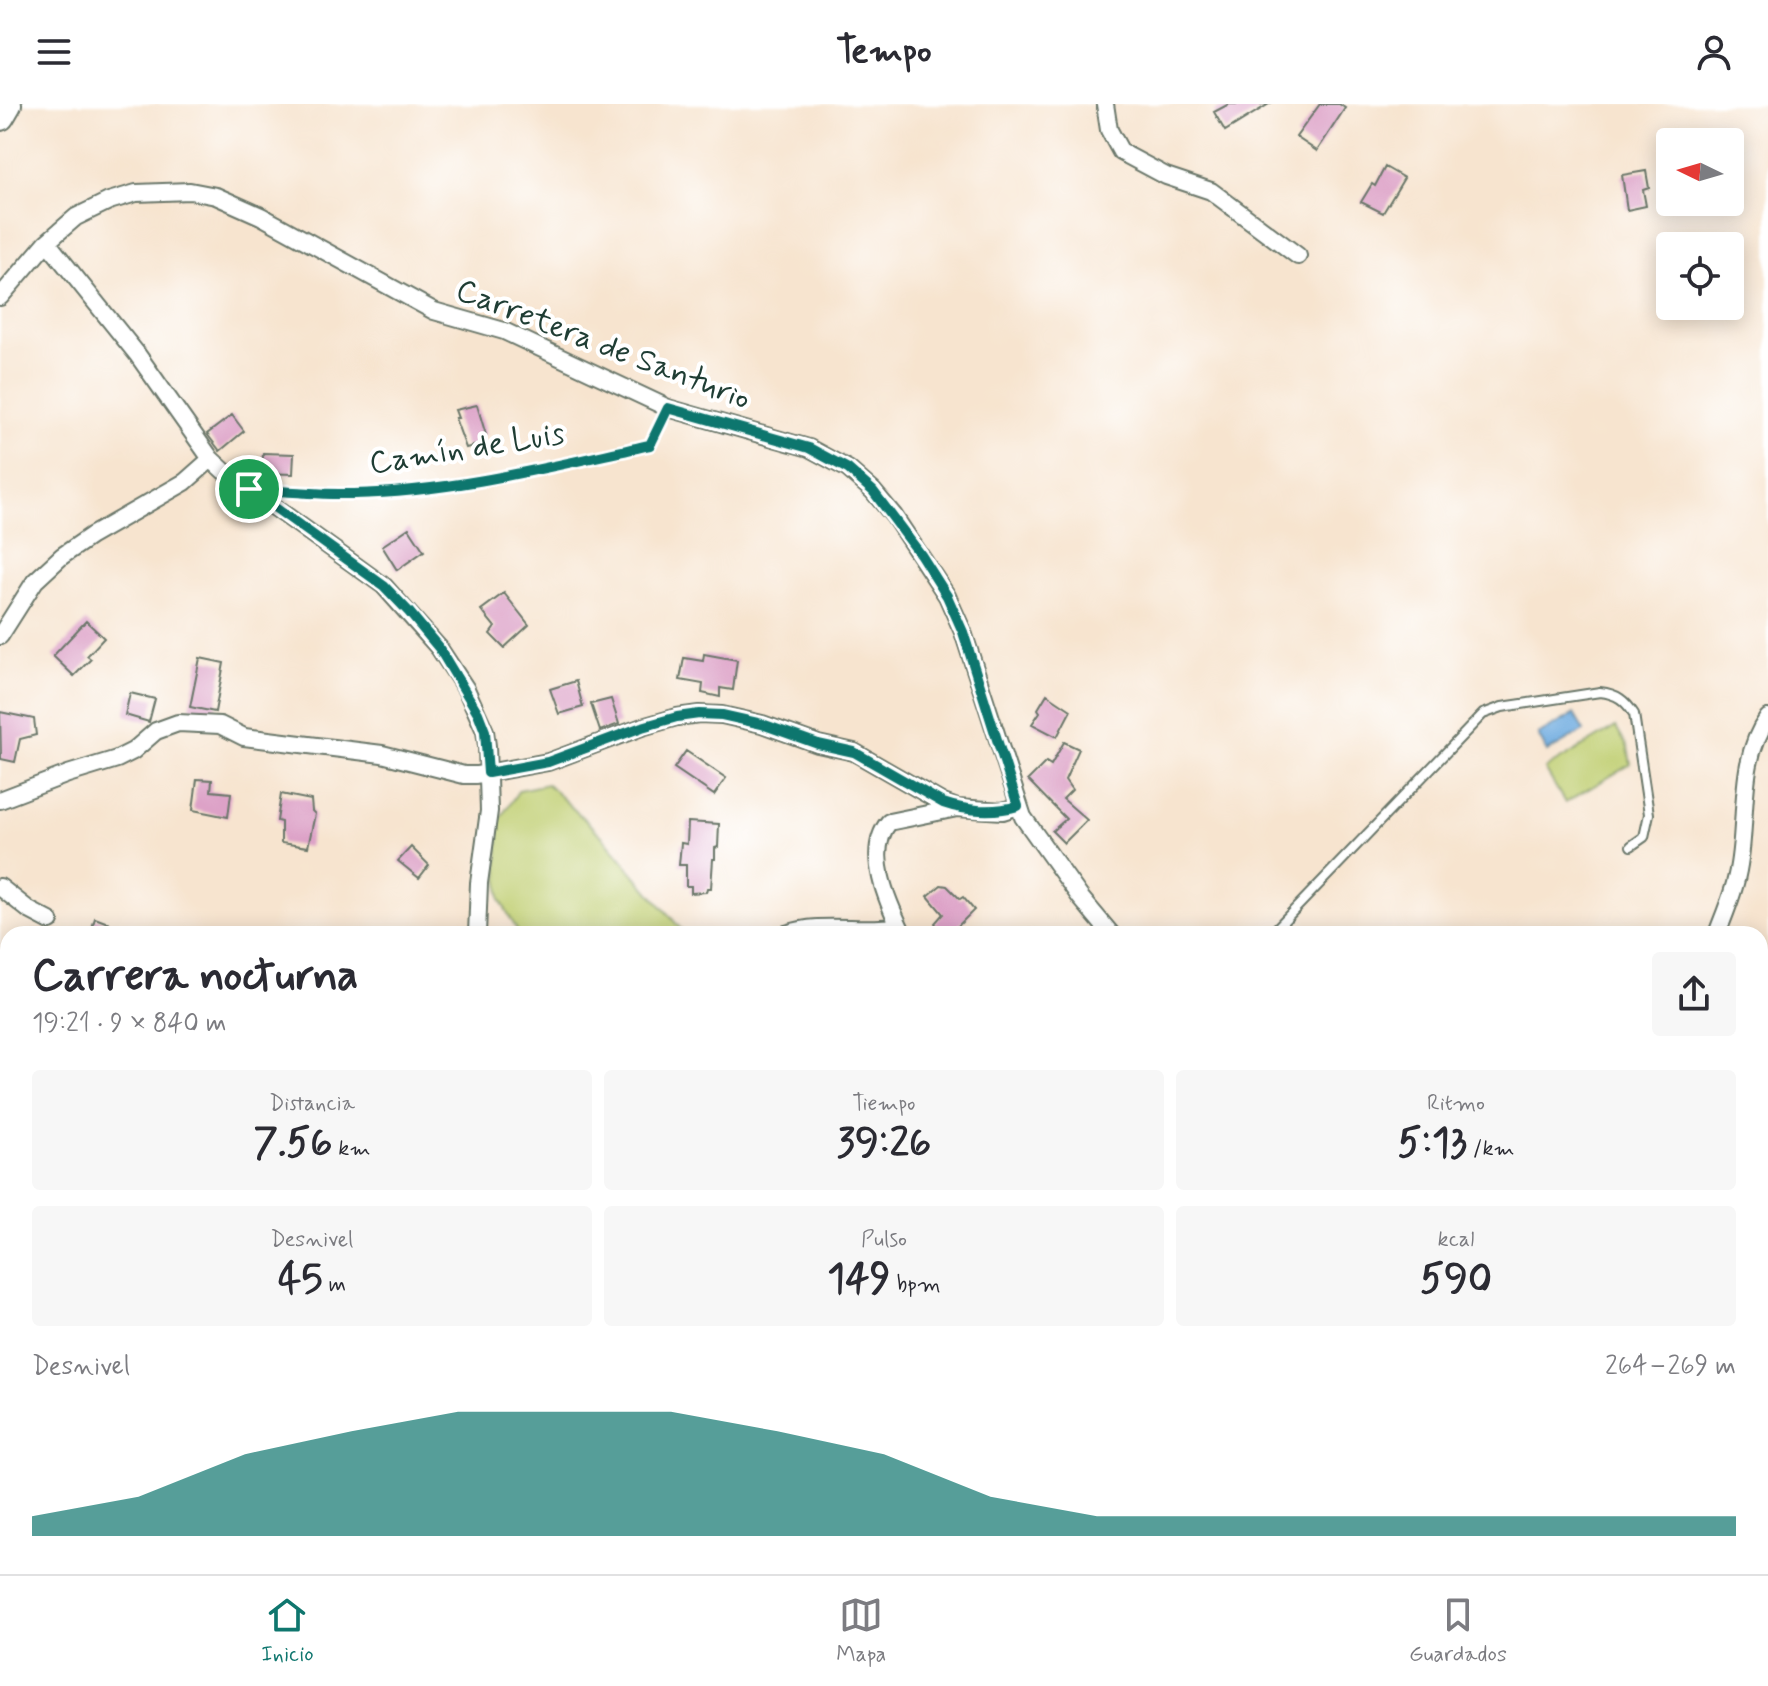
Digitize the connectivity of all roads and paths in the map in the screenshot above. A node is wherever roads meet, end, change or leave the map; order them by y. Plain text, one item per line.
1 (7, 104) edge
2 (1105, 104) edge
3 (0, 116) edge
4 (47, 242) junction
5 (1298, 256) dead end
6 (0, 297) edge
7 (668, 408) junction
8 (211, 459) junction
9 (249, 489) junction
10 (0, 636) edge
11 (1768, 718) edge
12 (488, 773) junction
13 (0, 800) edge
14 (1018, 806) junction
15 (957, 808) junction
16 (1631, 846) dead end
17 (0, 887) edge
18 (50, 921) dead end
19 (477, 926) edge
20 (900, 926) edge
21 (1104, 926) edge
22 (1279, 926) edge
23 (1720, 926) edge

1 - 3 highway
2 - 5 street
4 - 6 street, Carretera de Santurio
4 - 7 street, Carretera de Santurio
4 - 8 street
7 - 9 path, Camín de Luis
7 - 14 street, Carretera de Santurio
8 - 9 street
8 - 10 street
9 - 12 street
11 - 23 street
12 - 13 street
12 - 15 street
12 - 19 street
14 - 15 street
14 - 21 street, Carretera de Santurio
15 - 20 street
16 - 22 lane
17 - 18 street

